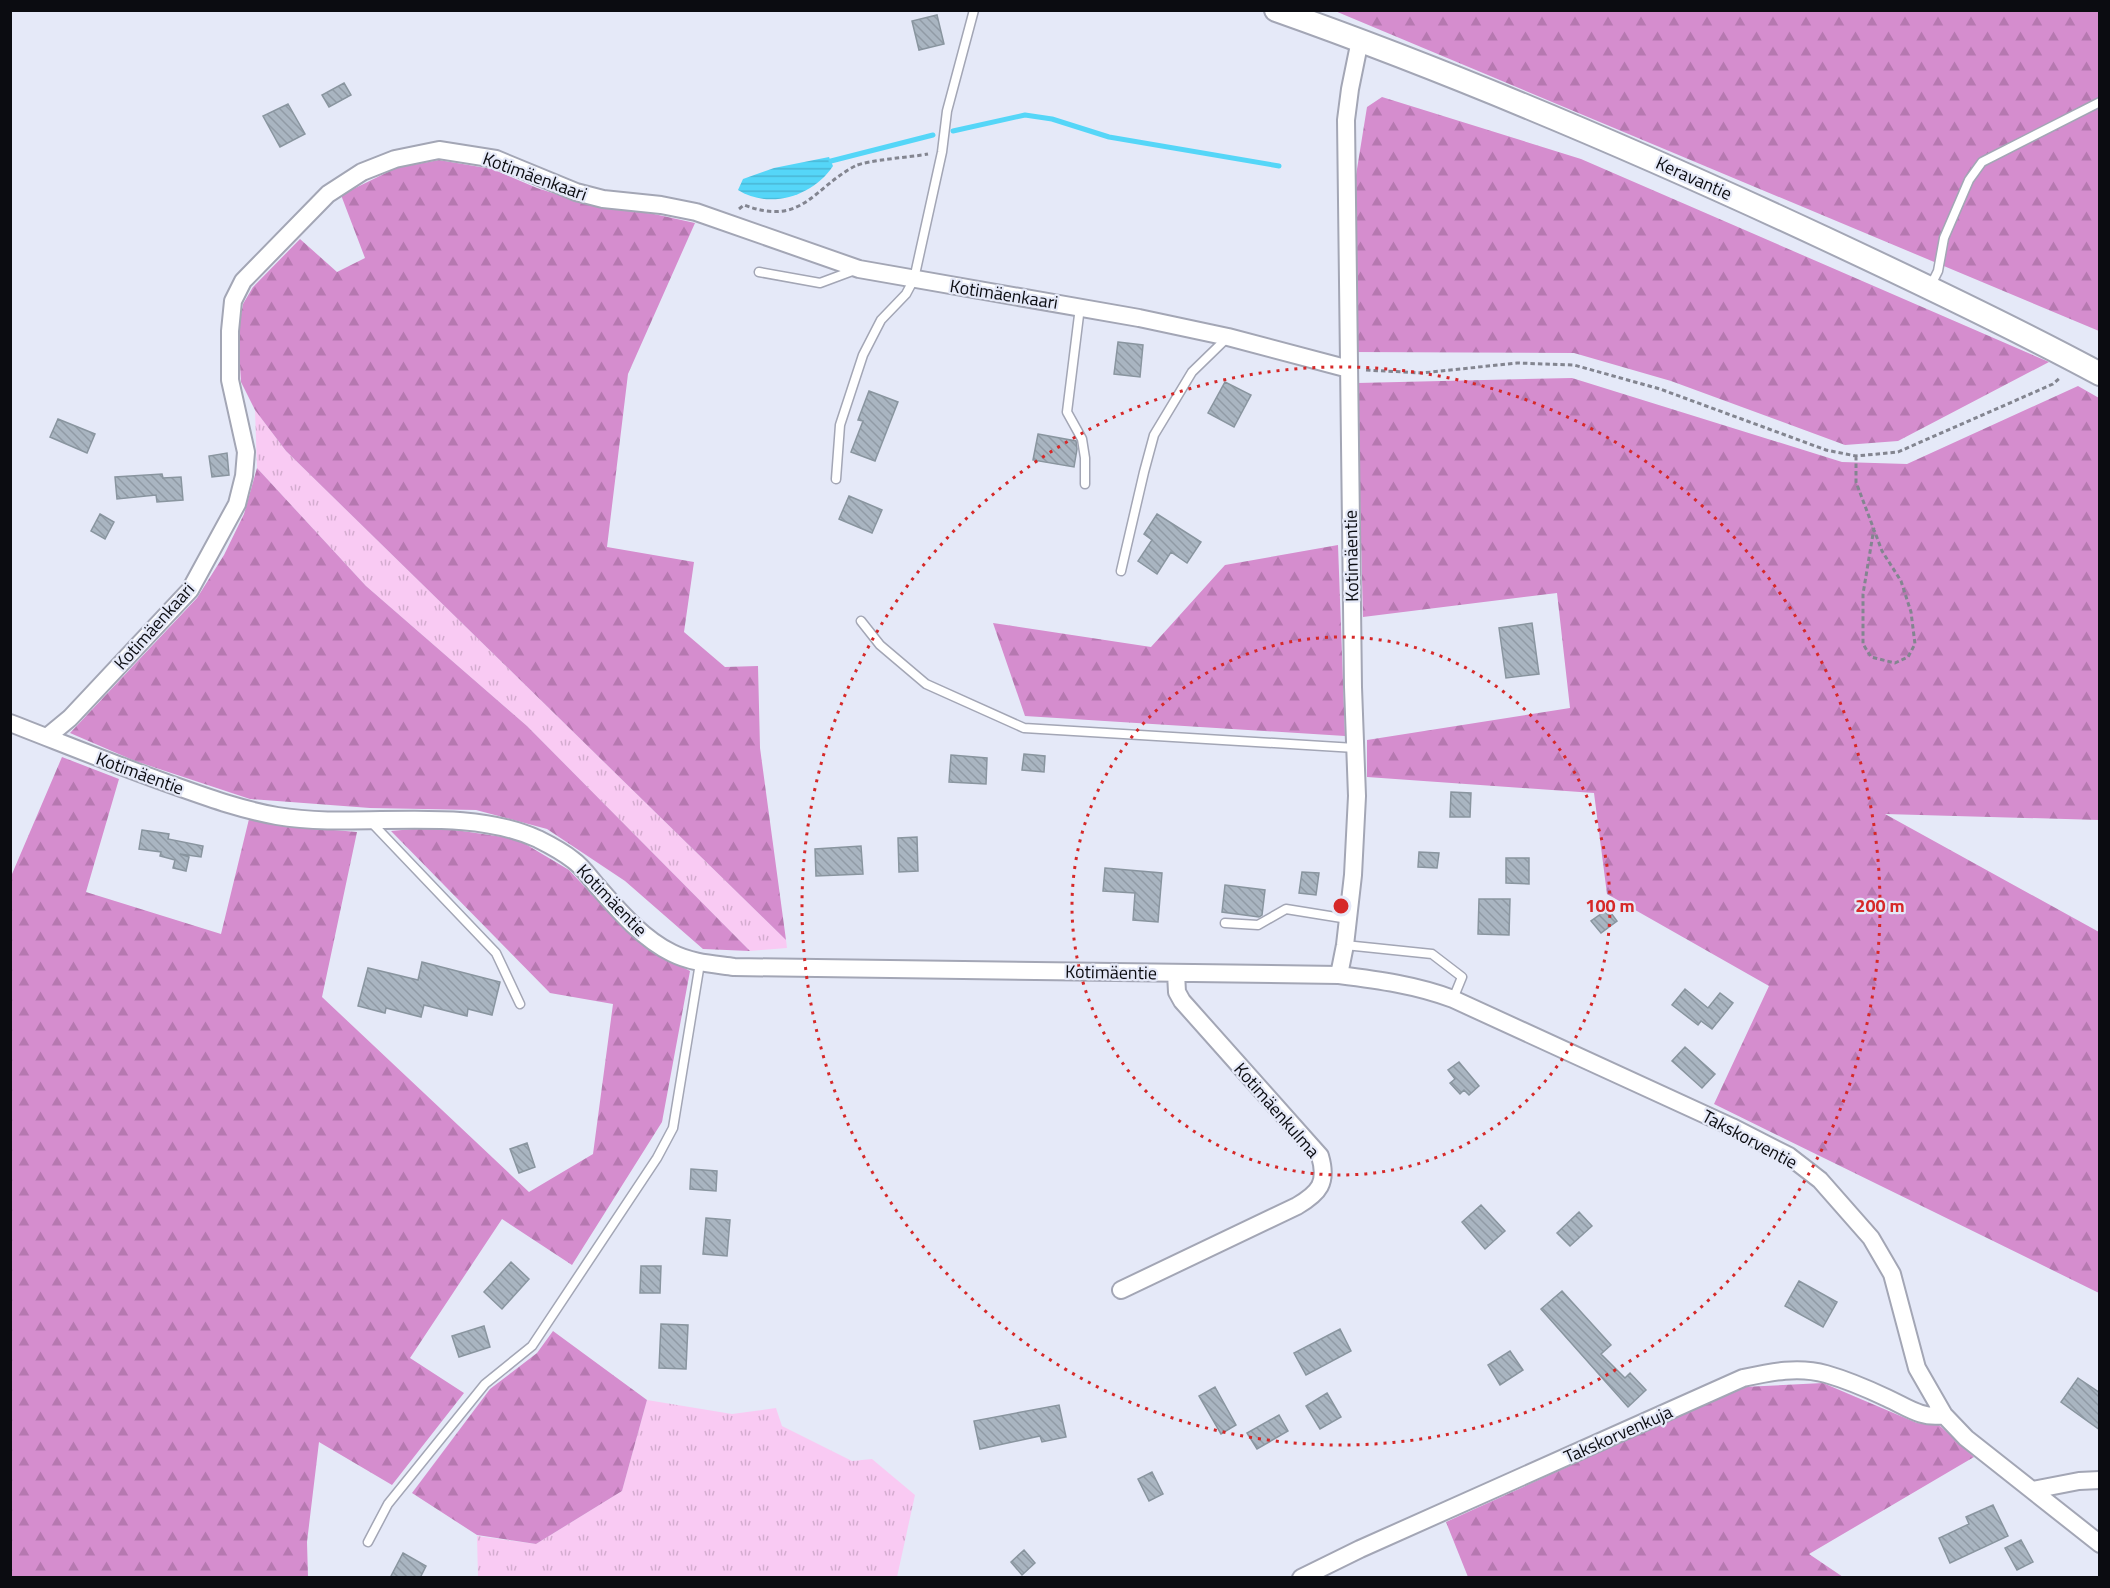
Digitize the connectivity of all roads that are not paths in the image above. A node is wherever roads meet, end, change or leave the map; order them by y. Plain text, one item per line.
1 (974, 10) edge
2 (1276, 10) edge
3 (1360, 40) junction
4 (2100, 102) edge
5 (858, 269) junction
6 (759, 272) dead end
7 (914, 279) junction
8 (1930, 288) junction
9 (1080, 307) junction
10 (1228, 337) junction
11 (1348, 369) junction
12 (2100, 374) edge
13 (836, 479) dead end
14 (1085, 484) dead end
15 (1121, 571) dead end
16 (861, 621) dead end
17 (10, 723) edge
18 (47, 737) junction
19 (1355, 748) junction
20 (371, 822) junction
21 (1348, 919) junction
22 (1226, 923) dead end
23 (1345, 945) junction
24 (700, 963) junction
25 (1176, 973) junction
26 (1339, 975) junction
27 (1453, 999) junction
28 (520, 1004) dead end
29 (1121, 1290) dead end
30 (1944, 1415) junction
31 (2100, 1480) edge
32 (2033, 1490) junction
33 (368, 1542) dead end
34 (2100, 1544) edge
35 (1301, 1578) edge

1 - 7 lane
2 - 3 main road, Keravantie
3 - 8 main road, Keravantie
3 - 11 street, Kotimäentie
4 - 8 lane
5 - 6 lane
5 - 7 street, Kotimäenkaari
5 - 18 street, Kotimäenkaari
7 - 9 street, Kotimäenkaari
7 - 13 lane
8 - 12 main road, Keravantie
9 - 10 street, Kotimäenkaari
9 - 14 lane
10 - 11 street, Kotimäenkaari
10 - 15 lane
11 - 19 street, Kotimäentie
16 - 19 lane
17 - 18 street, Kotimäentie
18 - 20 street, Kotimäentie
19 - 21 street, Kotimäentie
20 - 24 street, Kotimäentie
20 - 28 lane
21 - 22 lane
21 - 23 street, Kotimäentie
23 - 26 street, Kotimäentie
23 - 27 lane
24 - 25 street, Kotimäentie
24 - 33 lane
25 - 26 street, Kotimäentie
25 - 29 street, Kotimäenkulma
26 - 27 street, Takskorventie
27 - 30 street, Takskorventie
30 - 32 street, Takskorventie
30 - 35 street, Takskorvenkuja
31 - 32 street
32 - 34 street, Takskorventie

